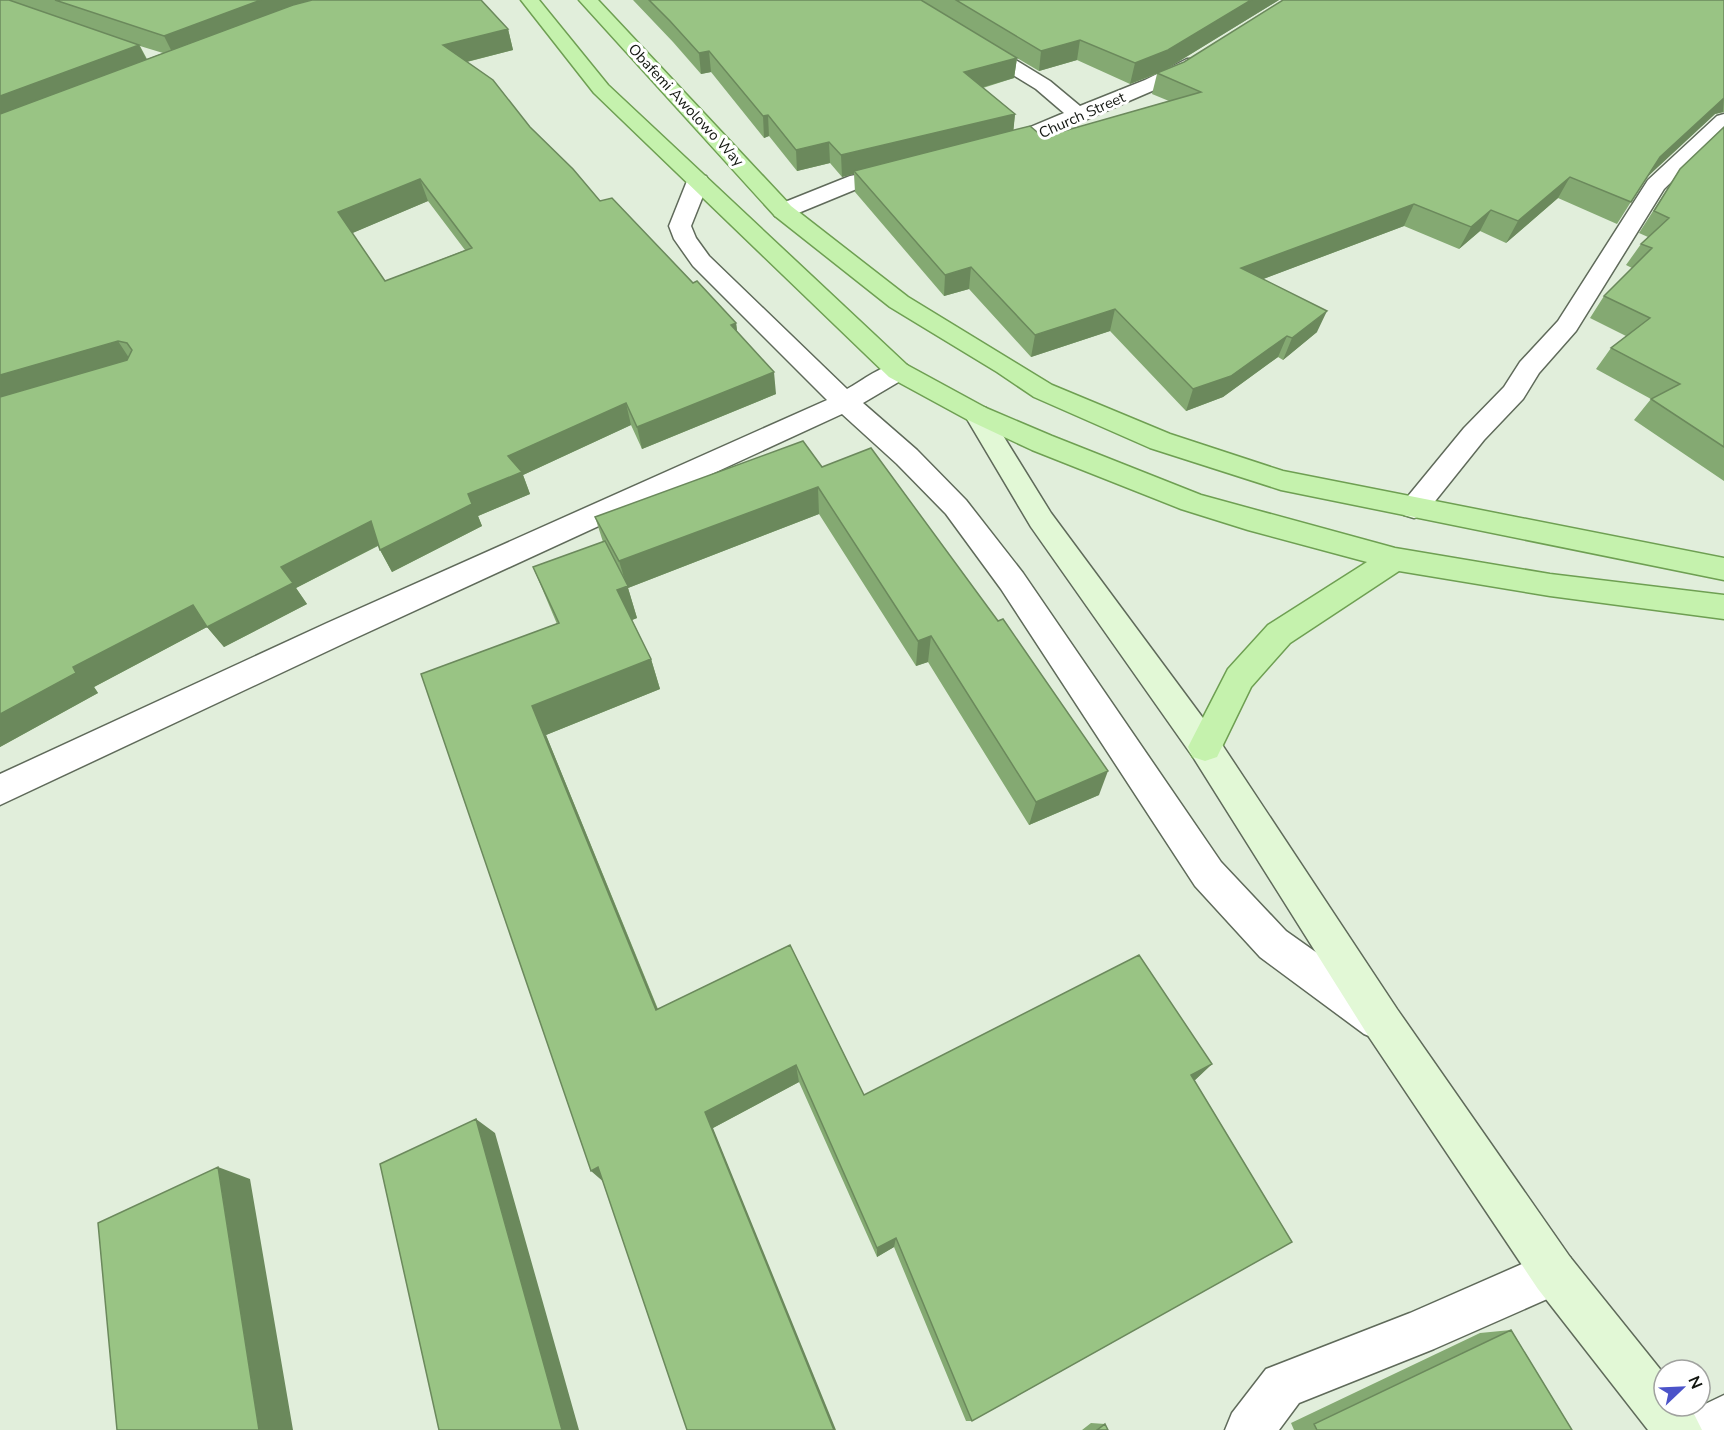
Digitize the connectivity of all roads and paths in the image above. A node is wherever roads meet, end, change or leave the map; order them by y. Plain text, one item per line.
1 (530, 0) edge
2 (588, 0) edge
3 (967, 38) edge
4 (1210, 53) edge
5 (660, 78) junction
6 (602, 89) junction
7 (1078, 115) junction
8 (1724, 120) edge
9 (979, 153) edge
10 (914, 169) edge
11 (698, 181) junction
12 (783, 211) junction
13 (898, 370) junction
14 (845, 402) junction
15 (977, 414) junction
16 (1414, 508) junction
17 (1395, 559) junction
18 (1724, 569) edge
19 (1724, 607) edge
20 (1205, 747) junction
21 (0, 790) edge
22 (1383, 1023) junction
23 (1554, 1273) junction
24 (1724, 1412) edge
25 (1249, 1430) edge
26 (1678, 1430) edge
27 (1688, 1430) edge

1 - 6 main road
2 - 5 main road, Obafemi Awolowo Way
3 - 7 street
4 - 7 street, Church Street
5 - 6 main road
5 - 12 main road, Obafemi Awolowo Way
6 - 11 main road
7 - 9 street, Church Street
8 - 16 street
10 - 12 street
11 - 13 main road
11 - 14 street
12 - 16 main road, Obafemi Awolowo Way
13 - 14 street
13 - 15 main road
14 - 21 street
14 - 22 street
15 - 17 main road
15 - 20 main road
16 - 18 main road, Obafemi Awolowo Way
17 - 19 main road
17 - 20 main road
20 - 22 main road
22 - 23 main road
23 - 25 street
23 - 26 main road
24 - 27 lane

